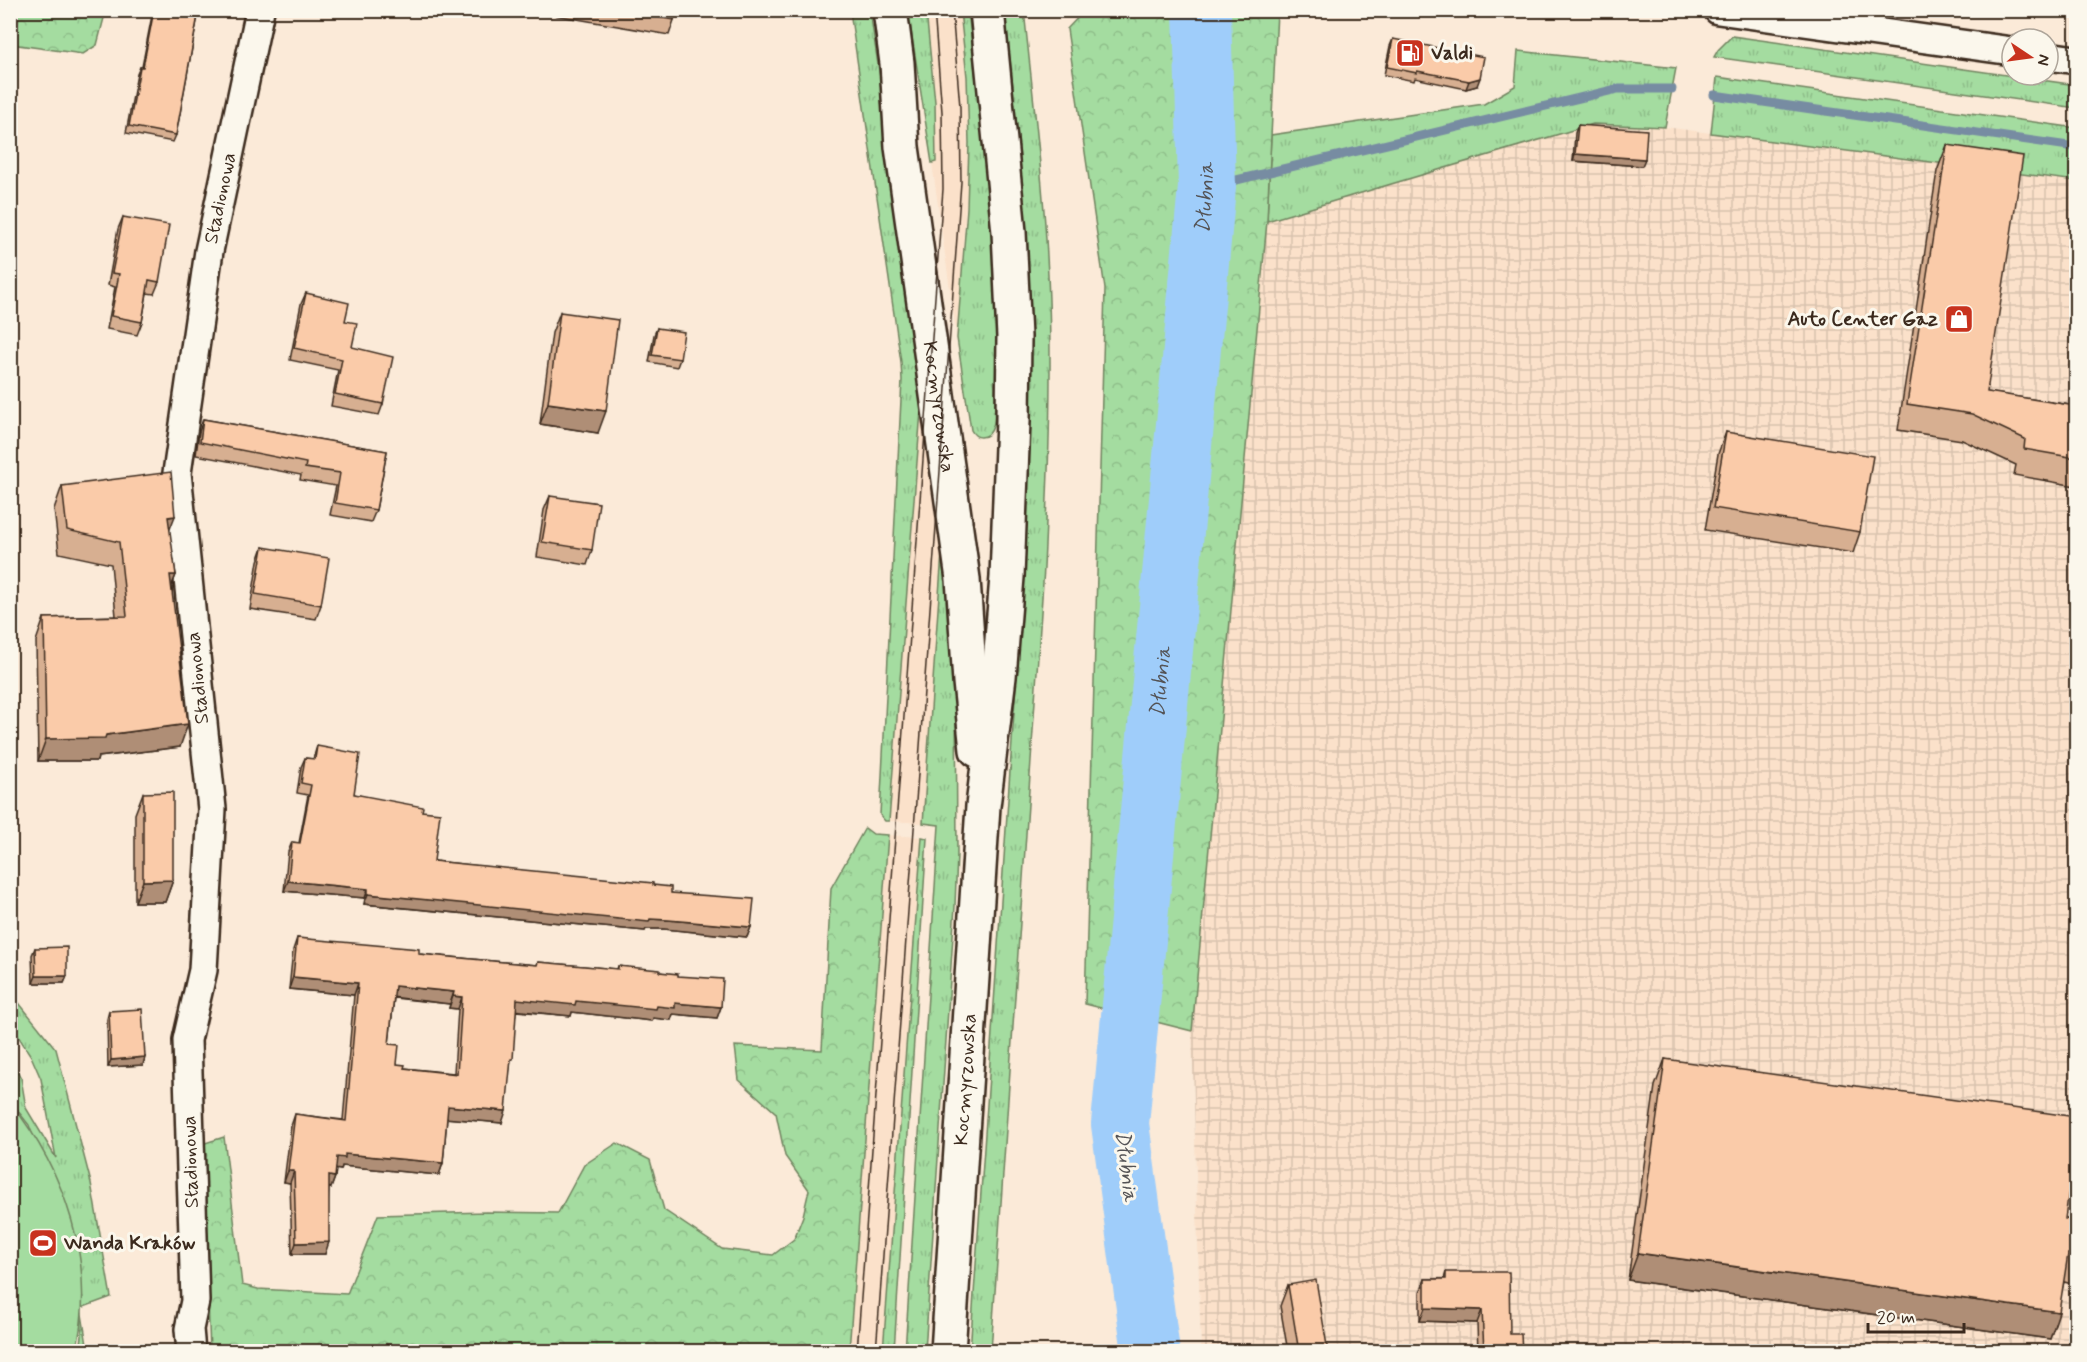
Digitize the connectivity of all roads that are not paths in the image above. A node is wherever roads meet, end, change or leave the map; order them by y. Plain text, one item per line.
1 (260, 10) edge
2 (890, 10) edge
3 (987, 10) edge
4 (1718, 10) edge
5 (2000, 49) edge
6 (2060, 58) edge
7 (2076, 60) edge
8 (983, 806) junction
9 (191, 1352) edge
10 (948, 1352) edge

1 - 9 street, Stadionowa
2 - 8 main road, Kocmyrzowska
3 - 8 main road, Kocmyrzowska
4 - 5 street
6 - 7 street
8 - 10 main road, Kocmyrzowska

